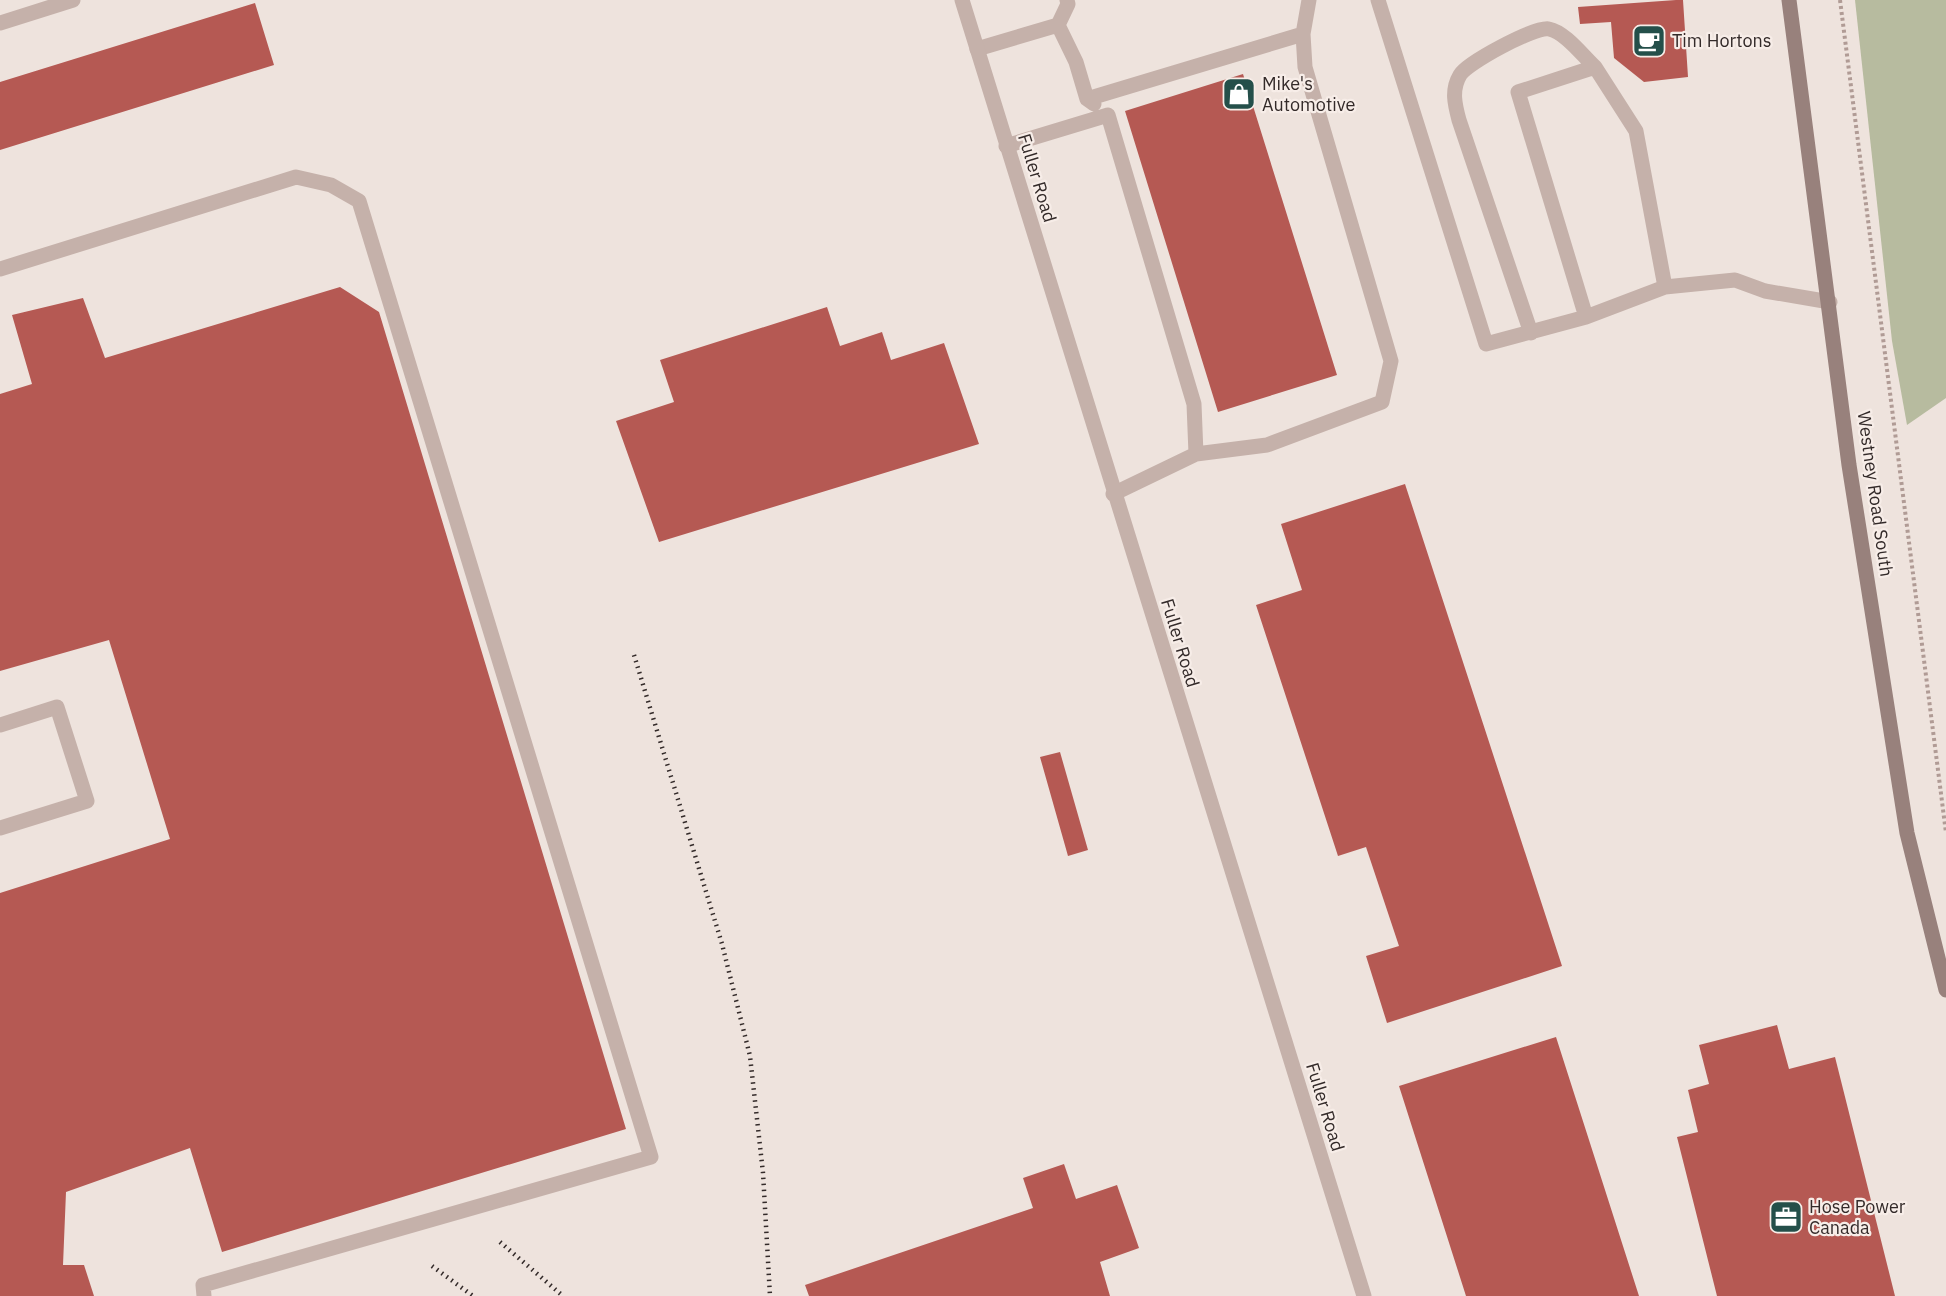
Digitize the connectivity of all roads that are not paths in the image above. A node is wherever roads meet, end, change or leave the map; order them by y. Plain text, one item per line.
1 (73, 0) edge
2 (962, 0) edge
3 (1309, 0) edge
4 (1378, 0) edge
5 (1789, 0) edge
6 (1071, 1) edge
7 (0, 23) edge
8 (1058, 25) junction
9 (1303, 34) junction
10 (977, 49) junction
11 (1595, 68) junction
12 (1087, 99) junction
13 (1108, 115) junction
14 (1006, 146) junction
15 (0, 269) edge
16 (1665, 287) junction
17 (1830, 302) junction
18 (1586, 317) junction
19 (1531, 333) junction
20 (1196, 454) junction
21 (1113, 494) junction
22 (0, 725) edge
23 (0, 828) edge
24 (1946, 990) edge
25 (204, 1296) edge
26 (1364, 1296) edge

1 - 7 street
2 - 10 street, Fuller Road
3 - 9 street
4 - 19 street
5 - 17 main road, Westney Road South
6 - 8 street
8 - 10 street
8 - 12 street
9 - 12 street
9 - 20 street
10 - 14 street, Fuller Road
11 - 16 street
11 - 18 street
11 - 19 street
12 - 13 street
13 - 14 street
13 - 20 street
14 - 21 street, Fuller Road
15 - 25 street
16 - 17 street
16 - 18 street
17 - 24 main road, Westney Road South
18 - 19 street
20 - 21 street
21 - 26 street, Fuller Road
22 - 23 street

